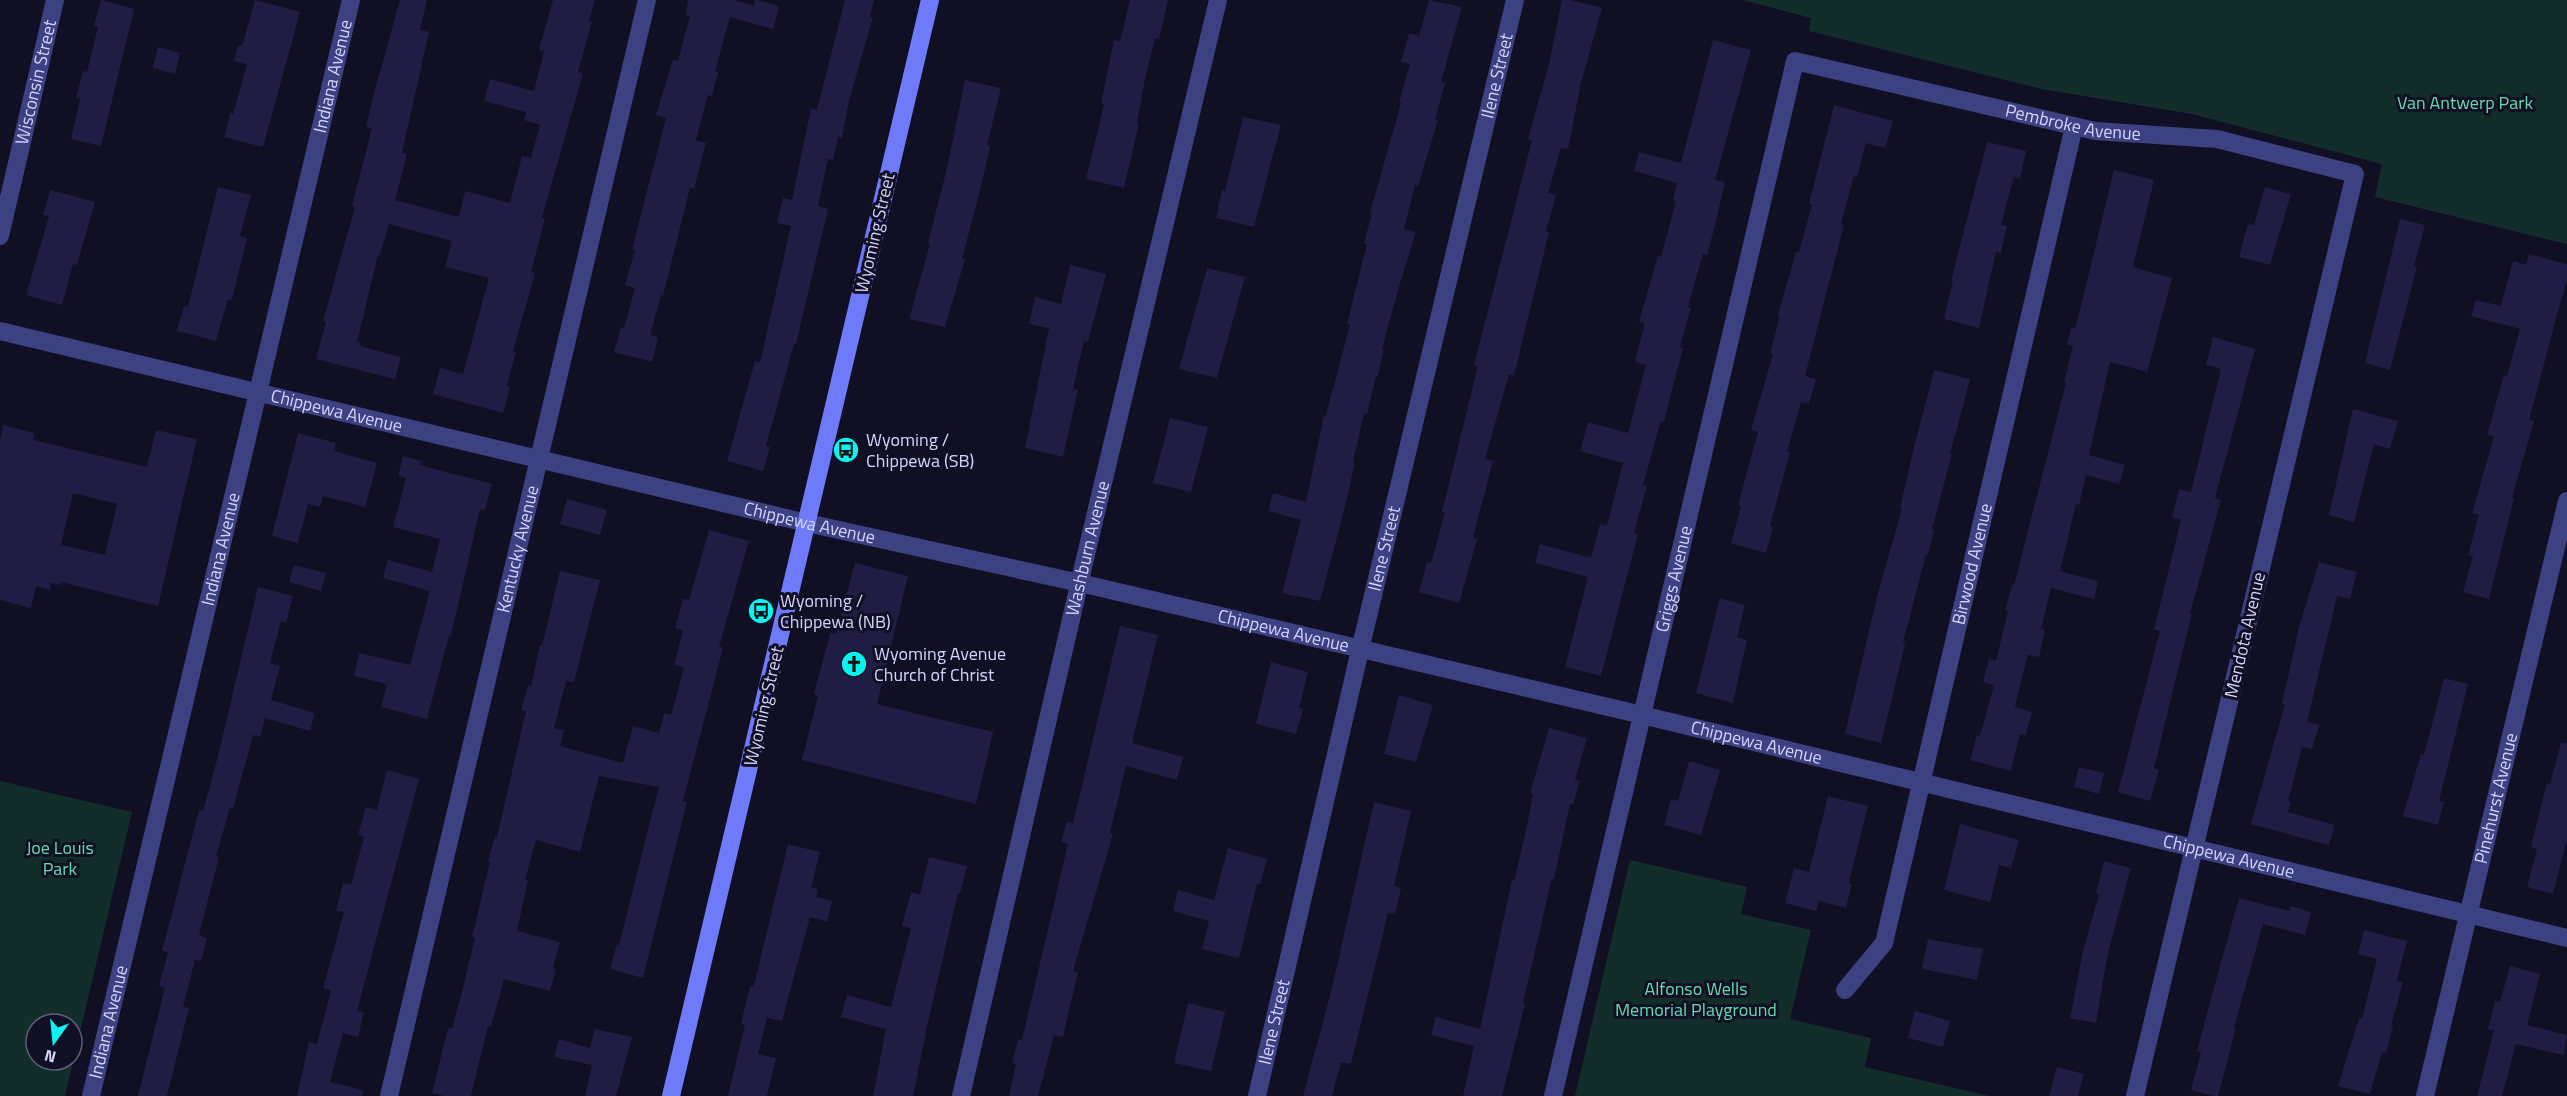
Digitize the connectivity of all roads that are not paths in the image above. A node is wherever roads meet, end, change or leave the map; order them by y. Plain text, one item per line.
1 (55, 0) edge
2 (351, 0) edge
3 (647, 0) edge
4 (930, 0) edge
5 (1218, 0) edge
6 (1515, 0) edge
7 (1795, 61) joint
8 (2074, 126) junction
9 (2355, 174) joint
10 (0, 236) edge
11 (0, 331) edge
12 (258, 392) junction
13 (540, 459) junction
14 (2567, 501) edge
15 (807, 523) junction
16 (1080, 583) junction
17 (1360, 650) junction
18 (1642, 716) junction
19 (1921, 782) junction
20 (2194, 848) junction
21 (2469, 914) junction
22 (2567, 938) edge
23 (1845, 990) dead end
24 (91, 1096) edge
25 (389, 1096) edge
26 (671, 1096) edge
27 (961, 1096) edge
28 (1257, 1096) edge
29 (1553, 1096) edge
30 (2135, 1096) edge
31 (2425, 1096) edge

1 - 10 street, Wisconsin Street
2 - 12 street, Indiana Avenue
3 - 13 street, Kentucky Avenue
4 - 15 street, Wyoming Street
5 - 16 street, Washburn Avenue
6 - 17 street, Ilene Street
7 - 8 street, Pembroke Avenue
7 - 18 street, Griggs Avenue
8 - 9 street, Pembroke Avenue
8 - 19 street, Birwood Avenue
9 - 20 street, Mendota Avenue
11 - 12 street, Chippewa Avenue
12 - 13 street, Chippewa Avenue
12 - 24 street, Indiana Avenue
13 - 15 street, Chippewa Avenue
13 - 25 street, Kentucky Avenue
14 - 21 street, Pinehurst Avenue
15 - 16 street, Chippewa Avenue
15 - 26 street, Wyoming Street
16 - 17 street, Chippewa Avenue
16 - 27 street, Washburn Avenue
17 - 18 street, Chippewa Avenue
17 - 28 street, Ilene Street
18 - 19 street, Chippewa Avenue
18 - 29 street, Griggs Avenue
19 - 20 street, Chippewa Avenue
19 - 23 street, Birwood Avenue
20 - 21 street, Chippewa Avenue
20 - 30 street, Mendota Avenue
21 - 22 street, Chippewa Avenue
21 - 31 street, Pinehurst Avenue

